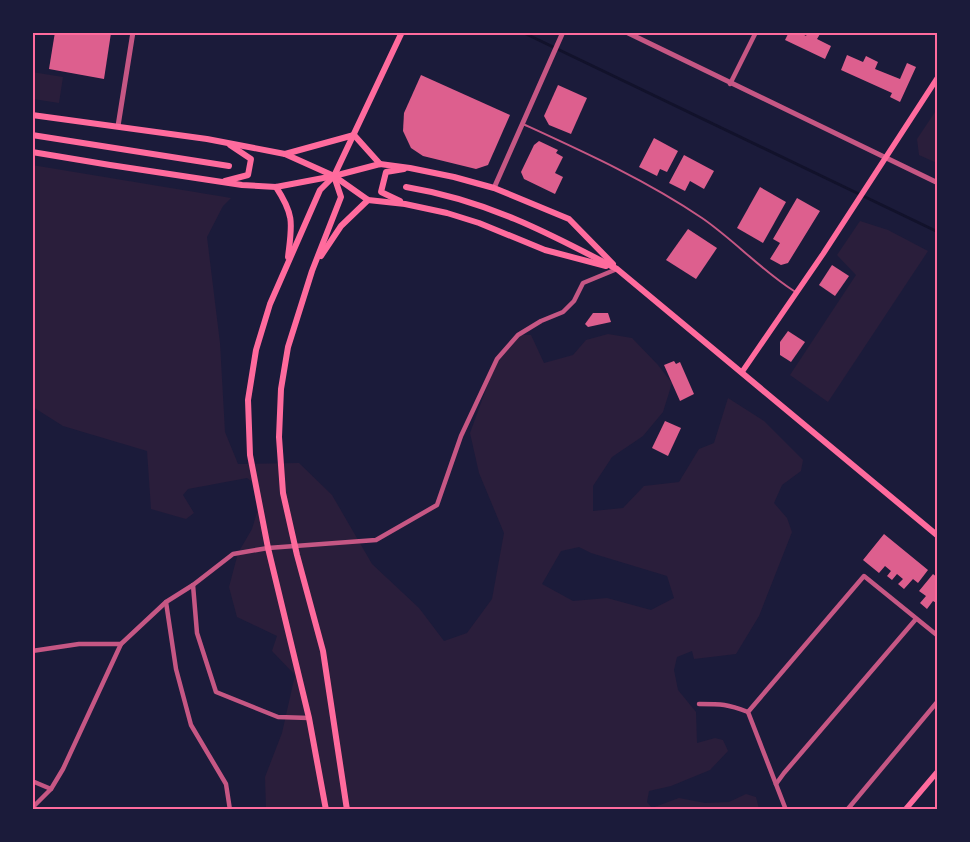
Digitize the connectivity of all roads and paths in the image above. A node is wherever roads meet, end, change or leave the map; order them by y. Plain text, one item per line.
1 (133, 32) edge
2 (402, 32) edge
3 (563, 32) edge
4 (626, 32) edge
5 (756, 32) edge
6 (938, 77) edge
7 (730, 84) junction
8 (32, 115) edge
9 (522, 124) junction
10 (118, 126) junction
11 (32, 135) edge
12 (354, 135) junction
13 (228, 144) junction
14 (32, 152) edge
15 (285, 154) junction
16 (885, 158) junction
17 (380, 164) junction
18 (229, 166) dead end
19 (410, 168) junction
20 (334, 176) junction
21 (222, 182) junction
22 (938, 183) edge
23 (276, 187) junction
24 (406, 187) dead end
25 (494, 188) junction
26 (368, 200) junction
27 (405, 204) junction
28 (287, 264) junction
29 (617, 269) junction
30 (312, 271) junction
31 (796, 293) junction
32 (742, 372) junction
33 (938, 536) edge
34 (295, 546) junction
35 (268, 548) junction
36 (192, 585) junction
37 (166, 602) junction
38 (916, 619) junction
39 (938, 636) edge
40 (121, 644) junction
41 (32, 651) edge
42 (938, 701) edge
43 (699, 704) dead end
44 (748, 712) junction
45 (308, 718) junction
46 (938, 771) edge
47 (32, 780) edge
48 (776, 784) junction
49 (51, 789) junction
50 (32, 808) edge
51 (230, 810) edge
52 (326, 810) edge
53 (347, 810) edge
54 (786, 810) edge
55 (847, 810) edge
56 (905, 810) edge

1 - 10 street
2 - 12 main road
3 - 9 street
4 - 7 street
5 - 7 street
6 - 16 main road
7 - 16 street
8 - 10 main road
9 - 25 street
9 - 31 lane
10 - 13 main road
11 - 18 main road
12 - 15 main road
12 - 17 main road
12 - 20 main road
13 - 15 main road
13 - 21 main road
14 - 21 main road
15 - 20 main road
16 - 22 street
16 - 31 main road
17 - 19 main road
17 - 20 main road
19 - 25 main road
19 - 27 main road
20 - 23 main road
20 - 26 main road
20 - 28 main road
20 - 30 main road
21 - 23 main road
23 - 28 main road
24 - 29 main road
25 - 29 main road
26 - 27 main road
26 - 30 main road
27 - 29 main road
28 - 35 main road
29 - 32 main road
29 - 34 street
30 - 34 main road
31 - 32 main road
32 - 33 main road
34 - 35 street
34 - 53 main road
35 - 36 street
35 - 45 main road
36 - 37 street
36 - 45 street
37 - 40 street
37 - 51 street
38 - 39 street
38 - 44 street
38 - 48 street
40 - 41 street
40 - 49 street
42 - 55 street
43 - 44 street
44 - 48 street
45 - 52 main road
46 - 56 main road
47 - 49 street
48 - 54 street
49 - 50 street

